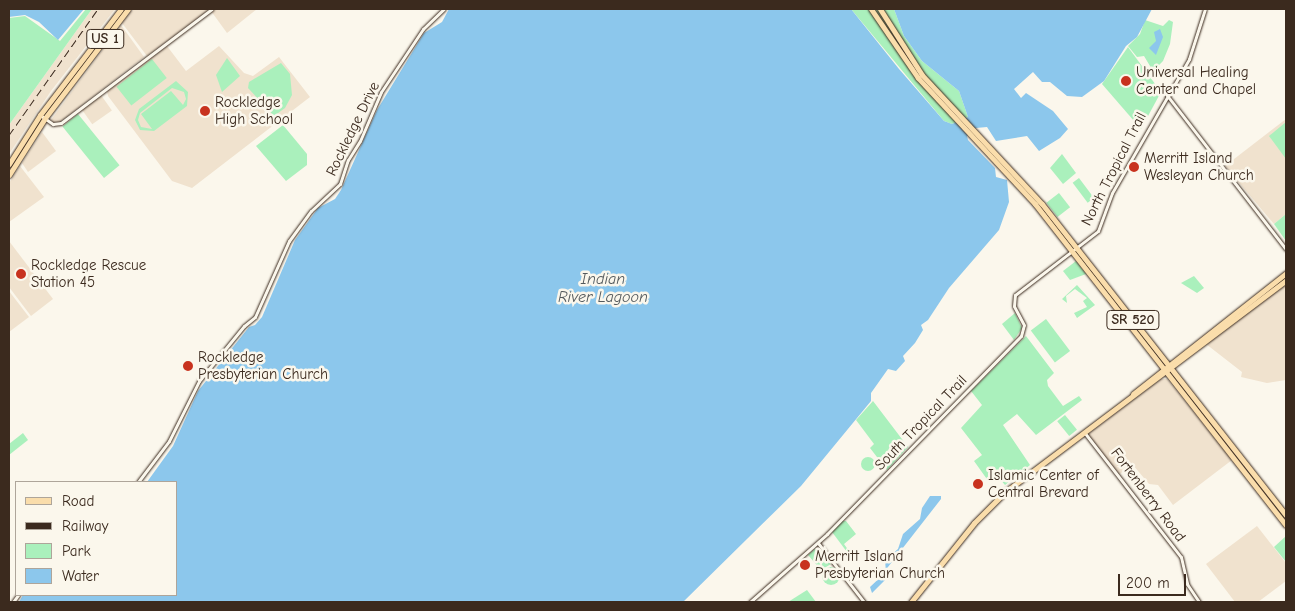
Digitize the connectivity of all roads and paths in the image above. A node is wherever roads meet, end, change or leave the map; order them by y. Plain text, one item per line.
1 (121, 9) edge
2 (128, 9) edge
3 (212, 9) edge
4 (444, 9) edge
5 (871, 9) edge
6 (880, 9) edge
7 (1206, 9) edge
8 (86, 59) junction
9 (1166, 94) junction
10 (1163, 100) junction
11 (1171, 101) junction
12 (956, 115) junction
13 (43, 117) junction
14 (973, 133) junction
15 (16, 158) junction
16 (11, 166) edge
17 (1004, 170) junction
18 (9, 175) edge
19 (1030, 190) junction
20 (1078, 248) junction
21 (1286, 249) edge
22 (1072, 252) junction
23 (1286, 273) edge
24 (1286, 280) edge
25 (1266, 293) junction
26 (1237, 315) junction
27 (1203, 341) junction
28 (1167, 368) junction
29 (1210, 426) junction
30 (1084, 432) junction
31 (1224, 436) junction
32 (1234, 458) junction
33 (1248, 466) junction
34 (139, 481) edge
35 (1286, 515) edge
36 (1286, 525) edge
37 (818, 543) junction
38 (750, 602) edge
39 (864, 602) edge
40 (911, 602) edge
41 (1200, 602) edge

1 - 8 main road, US 1
2 - 8 main road, US 1
3 - 13 street
4 - 34 street, Rockledge Drive
5 - 12 main road, SR 520
6 - 12 main road, SR 520
7 - 9 street, North Tropical Trail
8 - 13 main road, US 1
8 - 13 main road, US 1
9 - 10 street, North Tropical Trail
9 - 11 street
10 - 11 street
10 - 20 street, North Tropical Trail
11 - 21 street
12 - 14 main road, SR 520
13 - 15 main road, US 1
13 - 15 main road, US 1
14 - 17 main road, SR 520
14 - 19 main road, SR 520
15 - 16 main road, US 1
16 - 18 main road, US 1
17 - 19 main road
17 - 22 main road, SR 520
19 - 20 main road, SR 520
20 - 22 street, North Tropical Trail
20 - 28 main road, SR 520
22 - 28 main road, SR 520
22 - 37 street, South Tropical Trail
23 - 25 main road
24 - 25 main road
25 - 26 main road
25 - 26 main road
26 - 27 main road
26 - 27 main road
27 - 28 main road
27 - 28 main road
28 - 29 main road, SR 520
28 - 30 main road
28 - 31 main road, SR 520
29 - 31 main road
29 - 32 main road, SR 520
30 - 40 main road
30 - 41 street, Fortenberry Road
31 - 33 main road, SR 520
32 - 33 main road
32 - 36 main road, SR 520
33 - 35 main road, SR 520
37 - 38 street, South Tropical Trail
37 - 39 street

